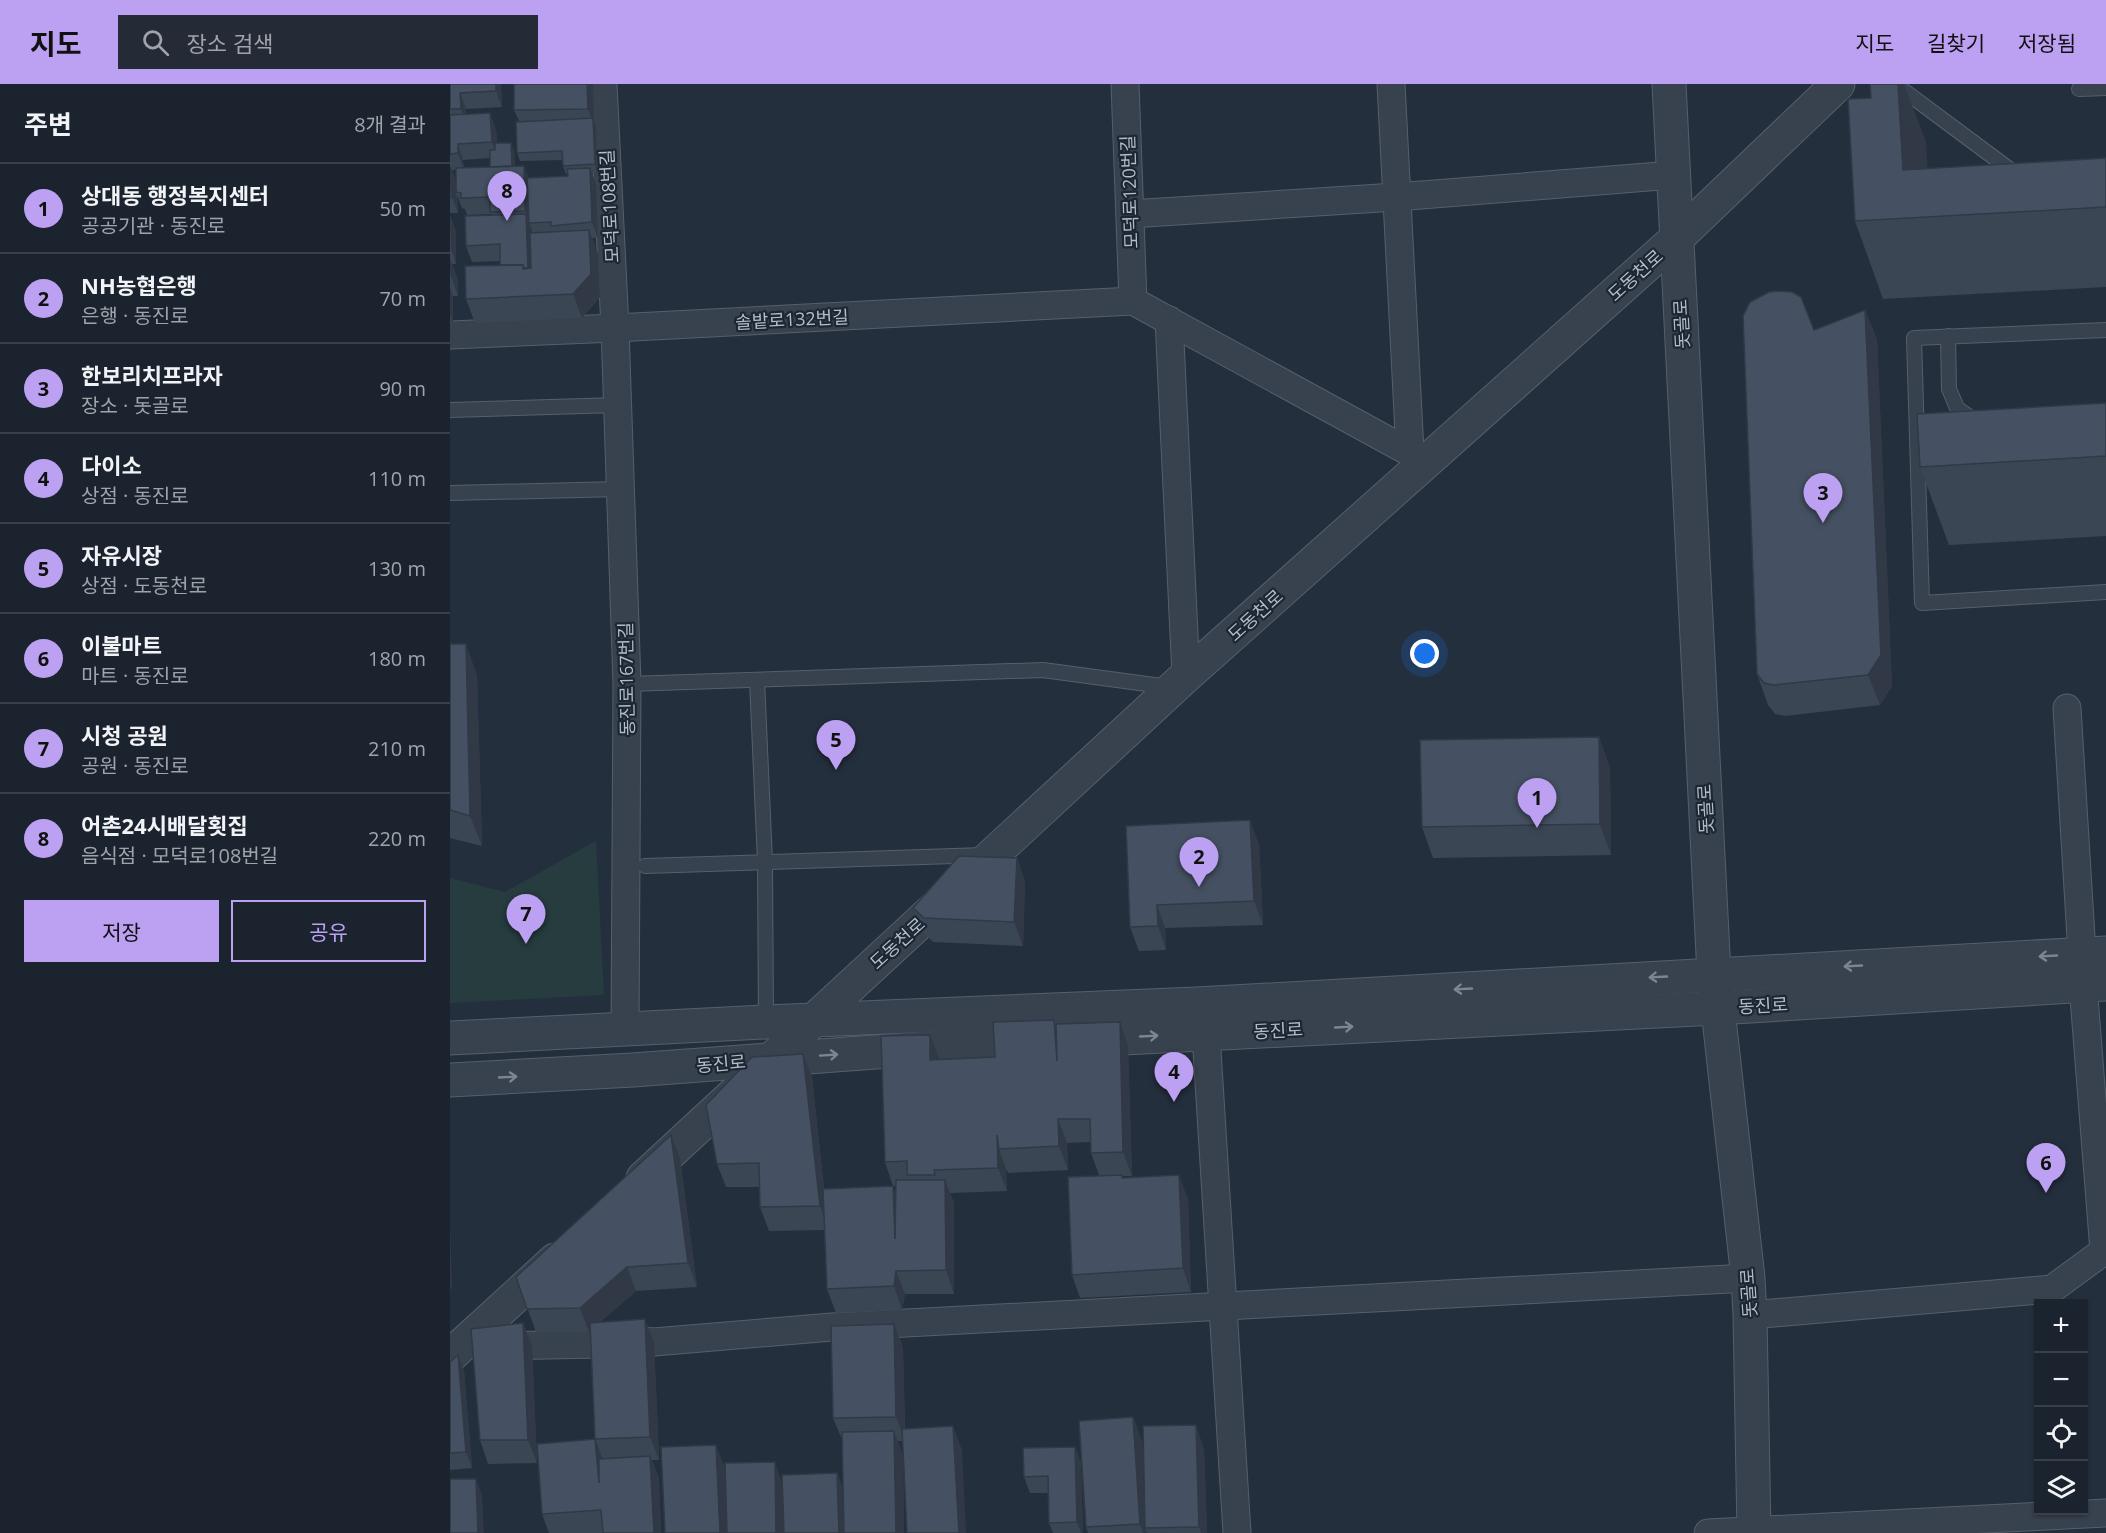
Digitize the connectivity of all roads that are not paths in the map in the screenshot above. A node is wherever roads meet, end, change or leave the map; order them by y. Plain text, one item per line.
1 (603, 84) edge
2 (1125, 84) edge
3 (1390, 84) edge
4 (1669, 84) edge
5 (1838, 84) edge
6 (1895, 84) edge
7 (2106, 88) edge
8 (2079, 89) dead end
9 (1673, 175) junction
10 (2031, 177) edge
11 (1396, 197) junction
12 (1130, 214) junction
13 (1677, 238) junction
14 (1133, 301) junction
15 (1169, 320) junction
16 (615, 328) junction
17 (2106, 330) edge
18 (450, 334) edge
19 (1948, 336) junction
20 (618, 405) junction
21 (450, 410) edge
22 (1986, 422) edge
23 (1418, 456) junction
24 (621, 489) junction
25 (450, 493) edge
26 (2106, 592) edge
27 (757, 680) junction
28 (1180, 682) junction
29 (627, 684) junction
30 (2067, 708) dead end
31 (995, 855) junction
32 (765, 862) junction
33 (645, 866) dead end
34 (2094, 969) edge
35 (1714, 974) junction
36 (1716, 1008) junction
37 (813, 1020) junction
38 (766, 1022) junction
39 (625, 1029) junction
40 (1206, 1034) junction
41 (450, 1038) edge
42 (772, 1059) junction
43 (450, 1080) edge
44 (620, 1200) edge
45 (578, 1239) edge
46 (1748, 1278) junction
47 (1223, 1306) junction
48 (1750, 1315) junction
49 (454, 1352) edge
50 (2106, 1513) edge
51 (1754, 1532) edge
52 (1237, 1533) edge
53 (1708, 1533) edge

1 - 16 street, 모덕로108번길
2 - 12 street, 모덕로120번길
3 - 11 street
4 - 9 street, 돗골로
5 - 13 street, 도동천로
6 - 10 lane
7 - 8 lane
9 - 11 street
9 - 13 street, 돗골로
11 - 12 street
11 - 23 street
12 - 14 street, 모덕로120번길
13 - 23 street, 도동천로
13 - 35 street, 돗골로
14 - 15 street
14 - 16 street, 솔밭로132번길
15 - 23 street
15 - 28 street
16 - 18 street, 솔밭로132번길
16 - 20 street, 동진로167번길
17 - 19 lane
19 - 22 lane
19 - 26 lane
20 - 21 lane
20 - 24 street, 동진로167번길
23 - 28 street, 도동천로
24 - 25 lane
24 - 29 street, 동진로167번길
27 - 28 lane
27 - 29 lane
27 - 32 lane
28 - 31 street, 도동천로
29 - 39 street, 동진로167번길
30 - 34 street
31 - 32 lane
31 - 37 street, 도동천로
32 - 33 lane
32 - 38 lane
34 -> 35 street, 동진로
34 - 36 street, 동진로
34 - 48 street
35 - 36 street, 돗골로
35 -> 37 street, 동진로
40 -> 36 street, 동진로
36 - 46 street, 돗골로
37 - 38 street, 동진로
37 - 42 street, 도동천로
38 - 39 street, 동진로
39 - 41 street, 동진로
42 -> 40 street, 동진로
40 - 47 street
43 -> 42 street, 동진로
42 - 44 street, 도동천로
45 - 49 street
46 - 47 street
46 - 48 street, 돗골로
47 - 49 street
47 - 52 street
48 - 51 street, 돗골로
50 - 51 street
51 - 53 street

